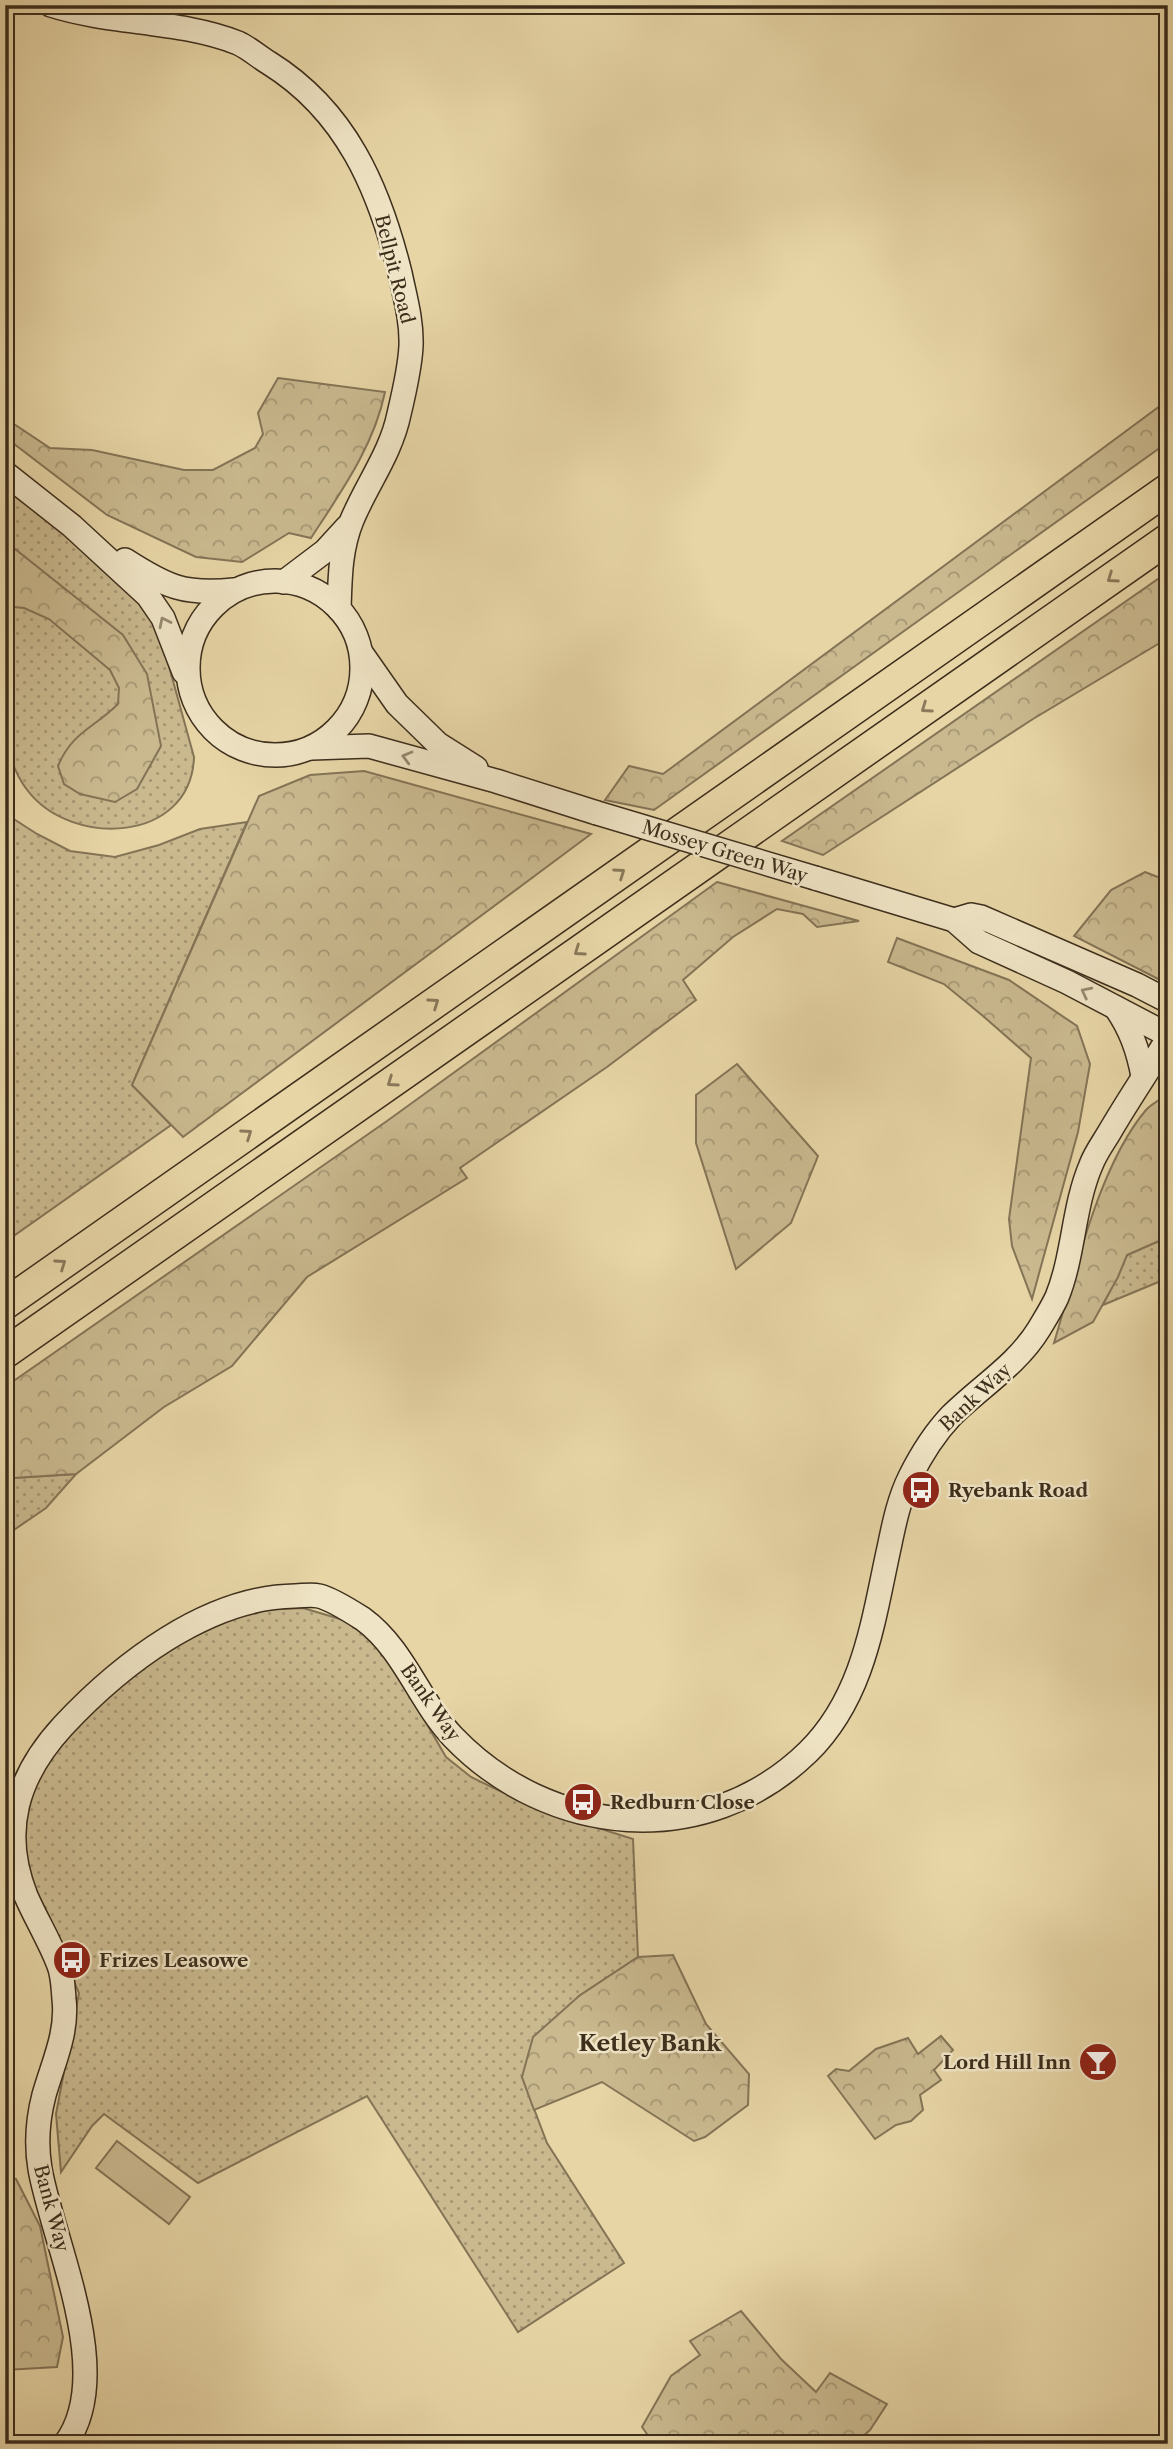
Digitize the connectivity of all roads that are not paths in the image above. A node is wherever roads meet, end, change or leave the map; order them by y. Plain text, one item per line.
1 (51, 5) edge
2 (5, 473) edge
3 (1168, 489) edge
4 (351, 522) junction
5 (72, 526) junction
6 (1168, 539) edge
7 (284, 582) junction
8 (234, 590) junction
9 (339, 609) junction
10 (362, 654) junction
11 (189, 685) junction
12 (309, 748) junction
13 (496, 781) junction
14 (954, 920) junction
15 (996, 923) junction
16 (1168, 1001) edge
17 (1116, 1007) junction
18 (1168, 1014) edge
19 (1168, 1036) edge
20 (1143, 1076) junction
21 (5, 1304) edge
22 (5, 1353) edge
23 (65, 2444) edge

1 - 4 street, Bellpit Road
2 - 5 street
21 -> 3 highway
4 - 7 street, Bellpit Road
4 - 9 street, Bellpit Road
5 - 8 street
11 -> 5 street
6 -> 22 highway
7 - 8 street
7 - 9 street
8 - 11 street
9 - 10 street
10 - 12 street
10 - 13 street, Mossey Green Way
11 - 12 street
13 -> 12 street, Mossey Green Way
13 - 14 street, Mossey Green Way, bridge
14 - 15 street, Mossey Green Way
17 -> 14 street, Mossey Green Way
15 - 16 street, Mossey Green Way
15 - 18 street
17 - 19 street, Mossey Green Way
17 - 20 street
19 - 20 street, Bank Way
20 - 23 street, Bank Way

